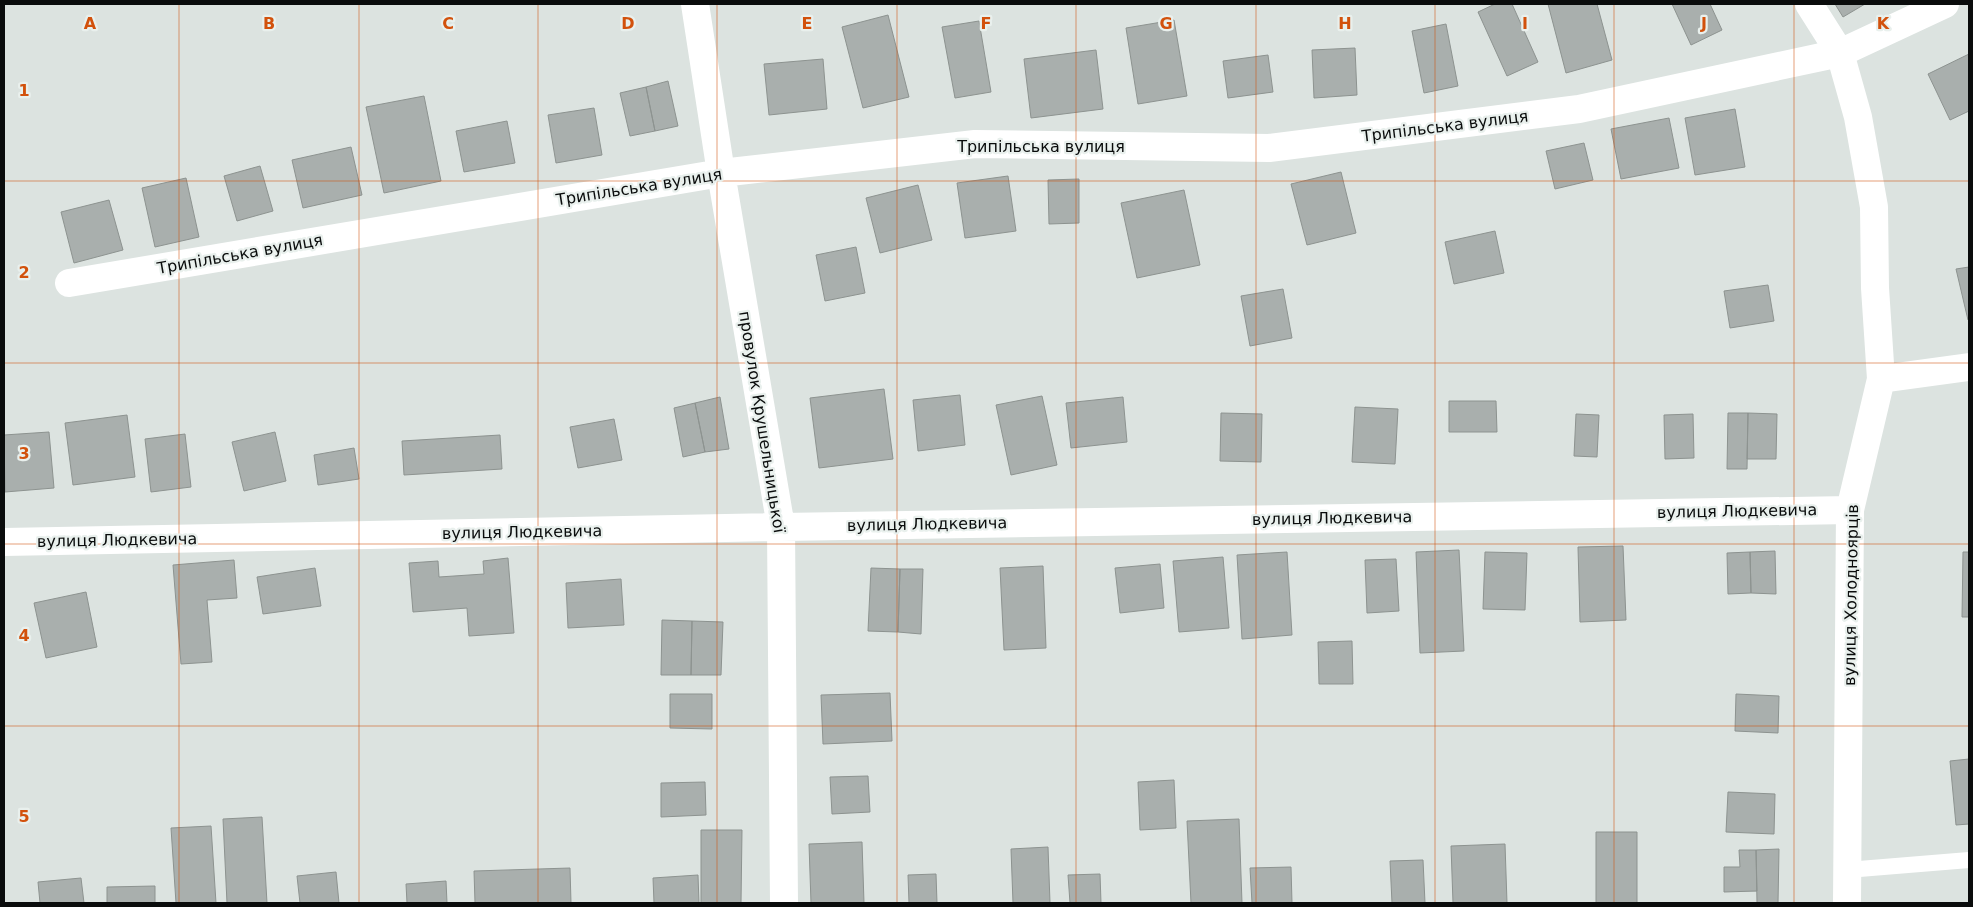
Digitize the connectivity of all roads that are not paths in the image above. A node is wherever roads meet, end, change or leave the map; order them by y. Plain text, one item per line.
1 (695, 4) edge
2 (1809, 4) edge
3 (1945, 4) edge
4 (1840, 53) junction
5 (721, 173) junction
6 (69, 283) dead end
7 (1969, 368) edge
8 (1881, 379) junction
9 (1850, 510) junction
10 (781, 526) junction
11 (4, 542) edge
12 (1969, 860) edge
13 (1847, 870) junction
14 (784, 903) edge
15 (1847, 903) edge

1 - 5 street, провулок Крушельницької
2 - 4 street, вулиця Холодноярців
3 - 4 street, Трипільська вулиця
4 - 5 street, Трипільська вулиця
4 - 8 street, вулиця Холодноярців
5 - 6 street, Трипільська вулиця
5 - 10 street, провулок Крушельницької
7 - 8 street
8 - 9 street, вулиця Холодноярців
9 - 10 street, вулиця Людкевича
9 - 13 street, вулиця Холодноярців
10 - 11 street, вулиця Людкевича
10 - 14 street, провулок Крушельницької
12 - 13 lane
13 - 15 street, вулиця Холодноярців

